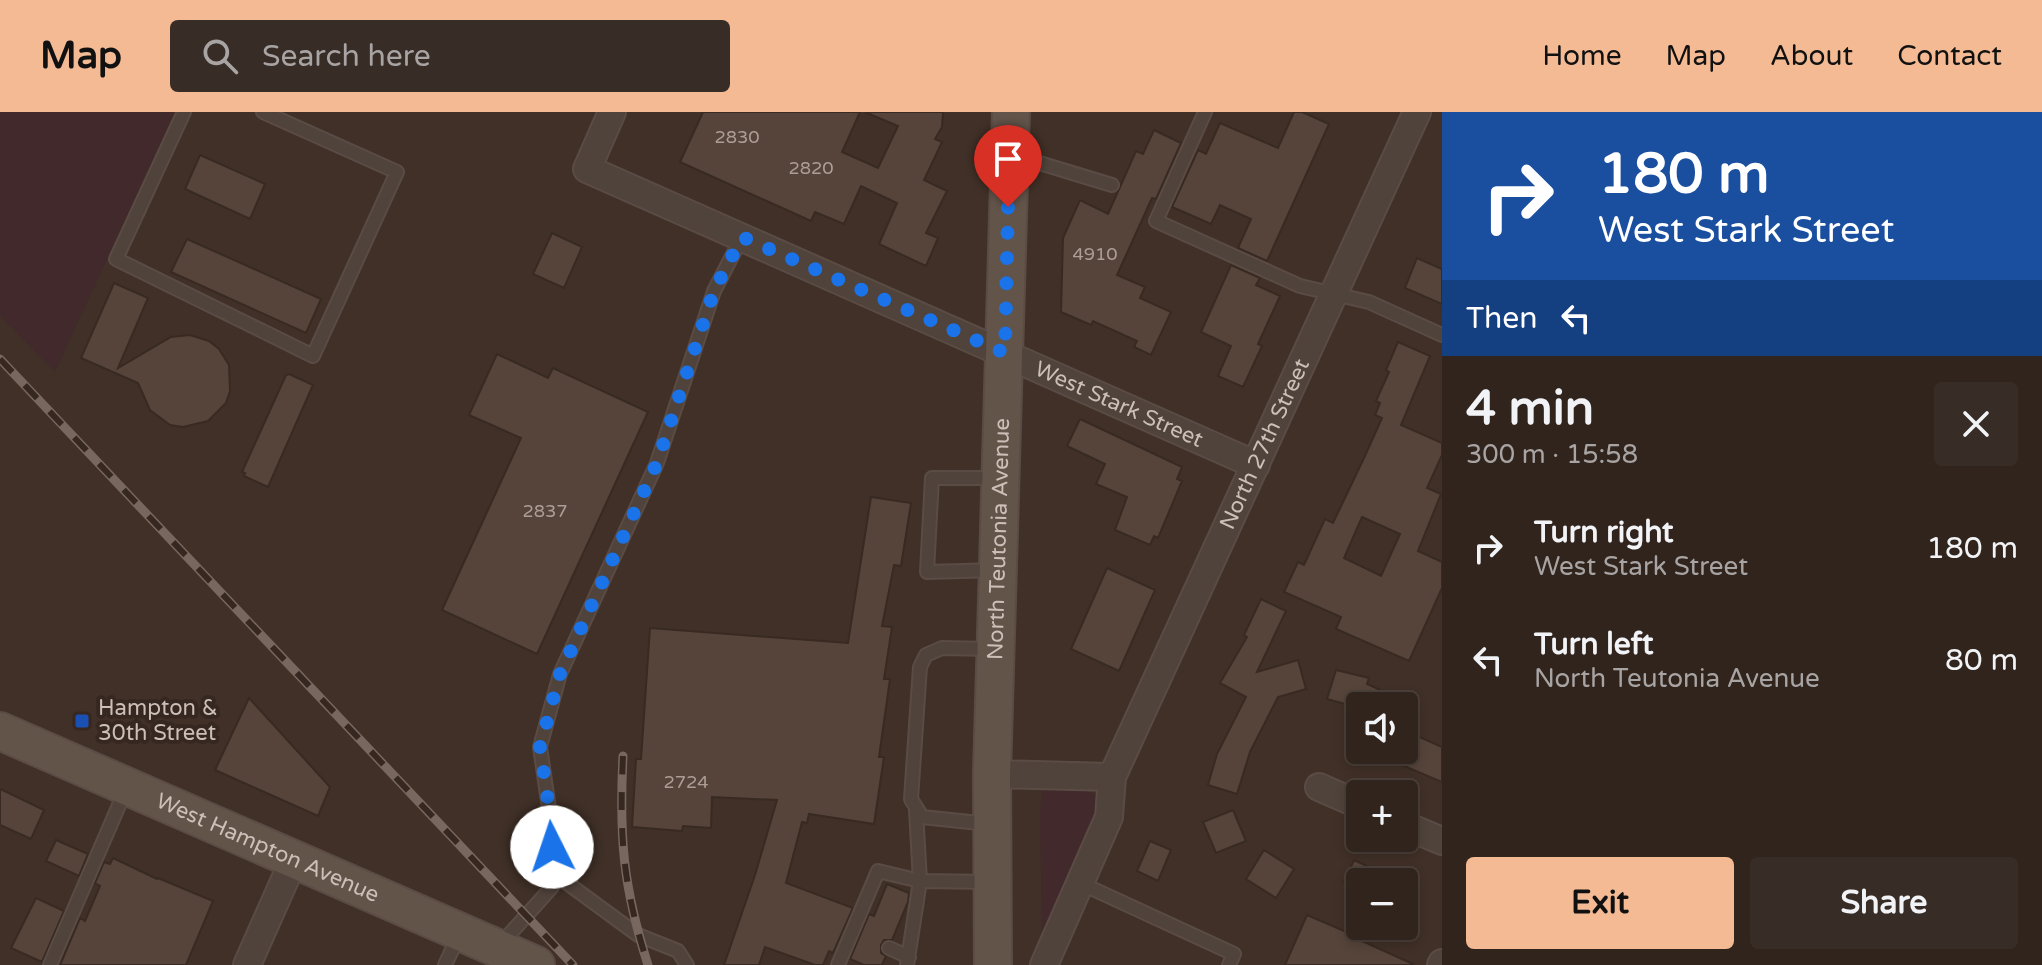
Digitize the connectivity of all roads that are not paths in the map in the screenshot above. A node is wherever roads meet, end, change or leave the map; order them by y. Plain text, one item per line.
1 (184, 112) edge
2 (263, 112) edge
3 (612, 112) edge
4 (1011, 112) edge
5 (1205, 112) edge
6 (1417, 112) edge
7 (1010, 154) junction
8 (1112, 185) dead end
9 (742, 237) junction
10 (1333, 295) junction
11 (1442, 335) edge
12 (1005, 353) junction
13 (1256, 465) junction
14 (1001, 478) junction
15 (998, 570) junction
16 (996, 650) junction
17 (0, 731) edge
18 (992, 774) junction
19 (1112, 777) junction
20 (128, 787) junction
21 (1319, 787) dead end
22 (1346, 799) edge
23 (916, 810) junction
24 (993, 824) junction
25 (1418, 831) edge
26 (1442, 841) edge
27 (294, 859) junction
28 (552, 872) junction
29 (920, 881) junction
30 (994, 882) junction
31 (1080, 883) junction
32 (901, 919) dead end
33 (914, 925) junction
34 (460, 932) junction
35 (852, 932) junction
36 (865, 938) dead end
37 (889, 948) dead end
38 (515, 958) edge
39 (908, 961) edge
40 (840, 964) edge
41 (50, 965) edge
42 (247, 965) edge
43 (445, 965) edge
44 (687, 965) edge
45 (993, 965) edge
46 (1044, 965) edge
47 (1229, 965) edge

1 - 2 lane
3 - 9 street, West Stark Street
4 - 7 main road, North Teutonia Avenue
5 - 10 lane
6 - 10 street, North 27th Street
7 - 8 lane
7 - 12 main road, North Teutonia Avenue
9 - 12 street, West Stark Street
9 - 28 lane
10 - 11 lane
10 - 13 street, North 27th Street
12 - 13 street, West Stark Street
12 - 14 main road, North Teutonia Avenue
13 - 19 street, North 27th Street
14 - 15 main road, North Teutonia Avenue
14 - 15 lane
15 - 16 main road, North Teutonia Avenue
16 - 18 main road, North Teutonia Avenue
16 - 23 lane
17 - 20 main road, West Hampton Avenue
18 - 19 street
18 - 24 main road, North Teutonia Avenue
19 - 31 street, North 27th Street
20 - 27 main road, West Hampton Avenue
20 - 41 lane
21 - 22 street
23 - 24 lane
23 - 29 lane
24 - 30 main road, North Teutonia Avenue
25 - 26 street
27 - 34 main road, West Hampton Avenue
27 - 42 street
28 - 38 lane
28 - 44 lane
29 - 30 lane
29 - 33 lane
29 - 35 lane
30 - 45 main road, North Teutonia Avenue
31 - 46 street, North 27th Street
31 - 47 lane
32 - 33 lane
33 - 39 lane
34 - 38 main road, West Hampton Avenue
34 - 43 lane
35 - 36 lane
35 - 40 lane
37 - 39 lane

